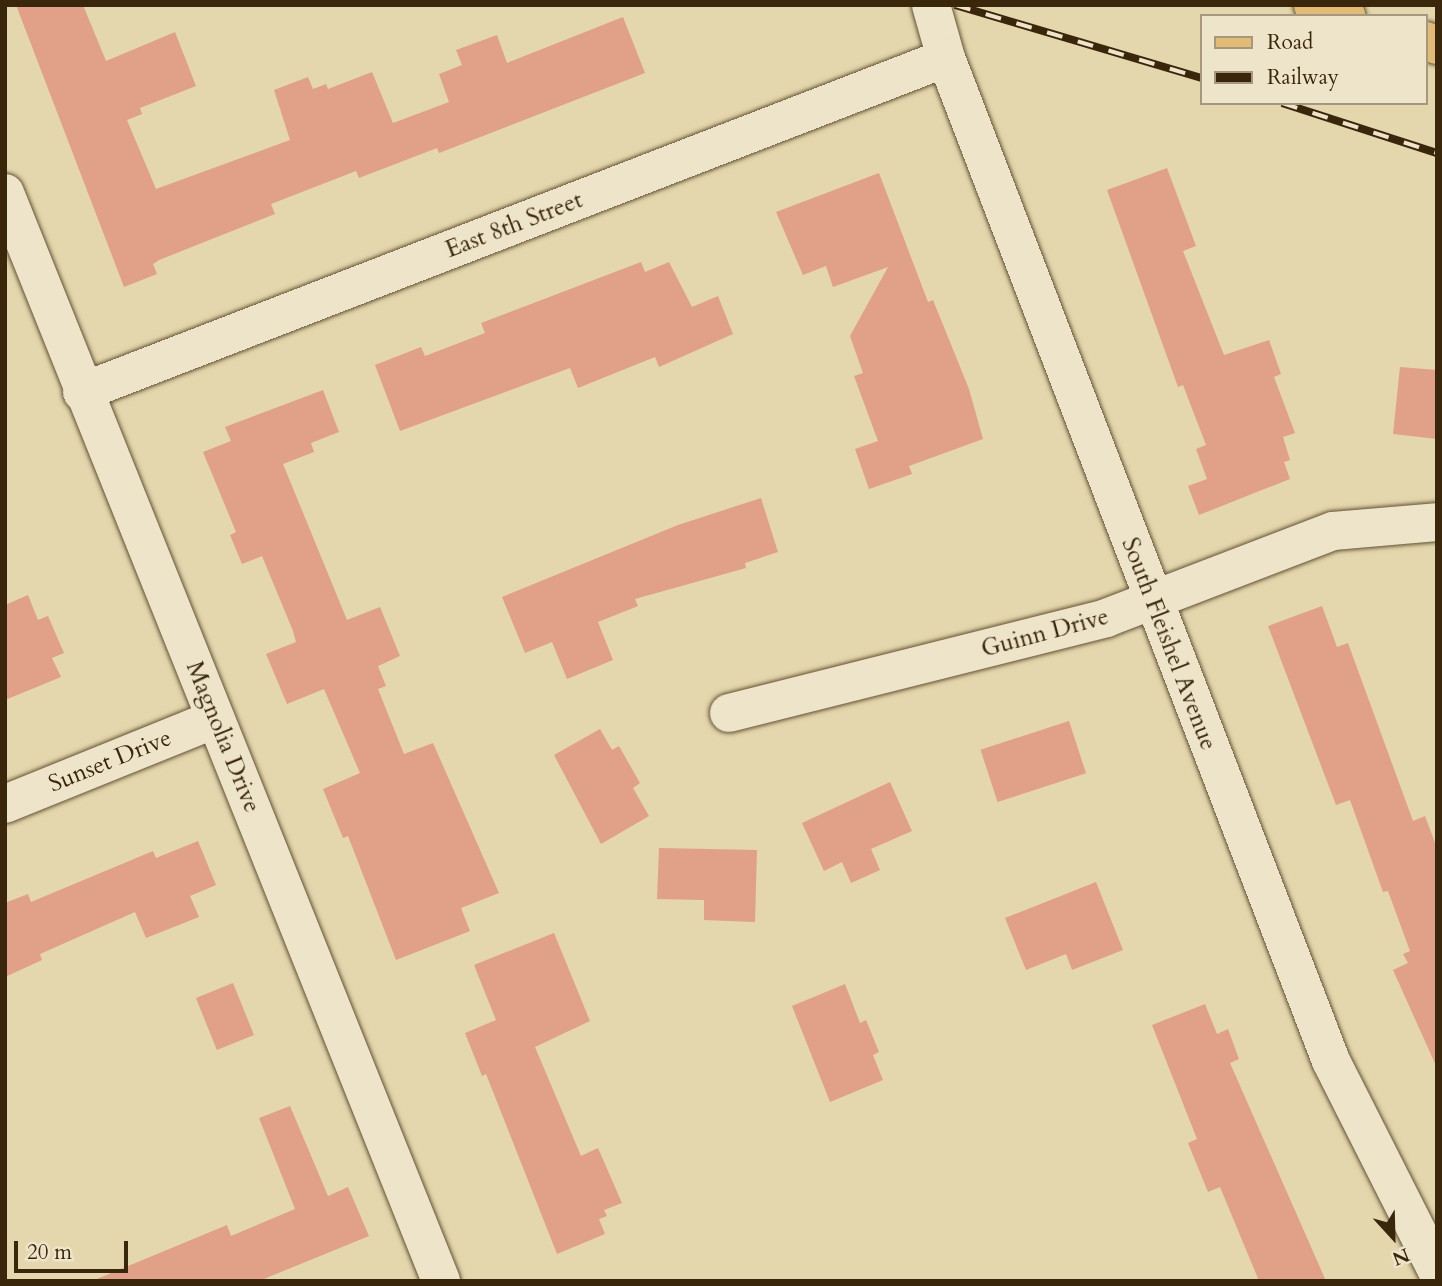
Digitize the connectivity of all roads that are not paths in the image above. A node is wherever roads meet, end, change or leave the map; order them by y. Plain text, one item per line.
1 (931, 5) edge
2 (1313, 5) edge
3 (1340, 14) edge
4 (946, 58) junction
5 (5, 193) edge
6 (82, 393) junction
7 (1437, 522) edge
8 (1153, 601) junction
9 (729, 713) dead end
10 (215, 719) junction
11 (5, 804) edge
12 (1437, 1271) edge
13 (441, 1281) edge

1 - 4 street, South Fleishel Avenue
2 - 3 main road
4 - 6 street, East 8th Street
4 - 8 street, South Fleishel Avenue
5 - 6 street, Magnolia Drive
6 - 10 street, Magnolia Drive
7 - 8 street, Guinn Drive
8 - 9 street, Guinn Drive
8 - 12 street, South Fleishel Avenue
10 - 11 street, Sunset Drive
10 - 13 street, Magnolia Drive

